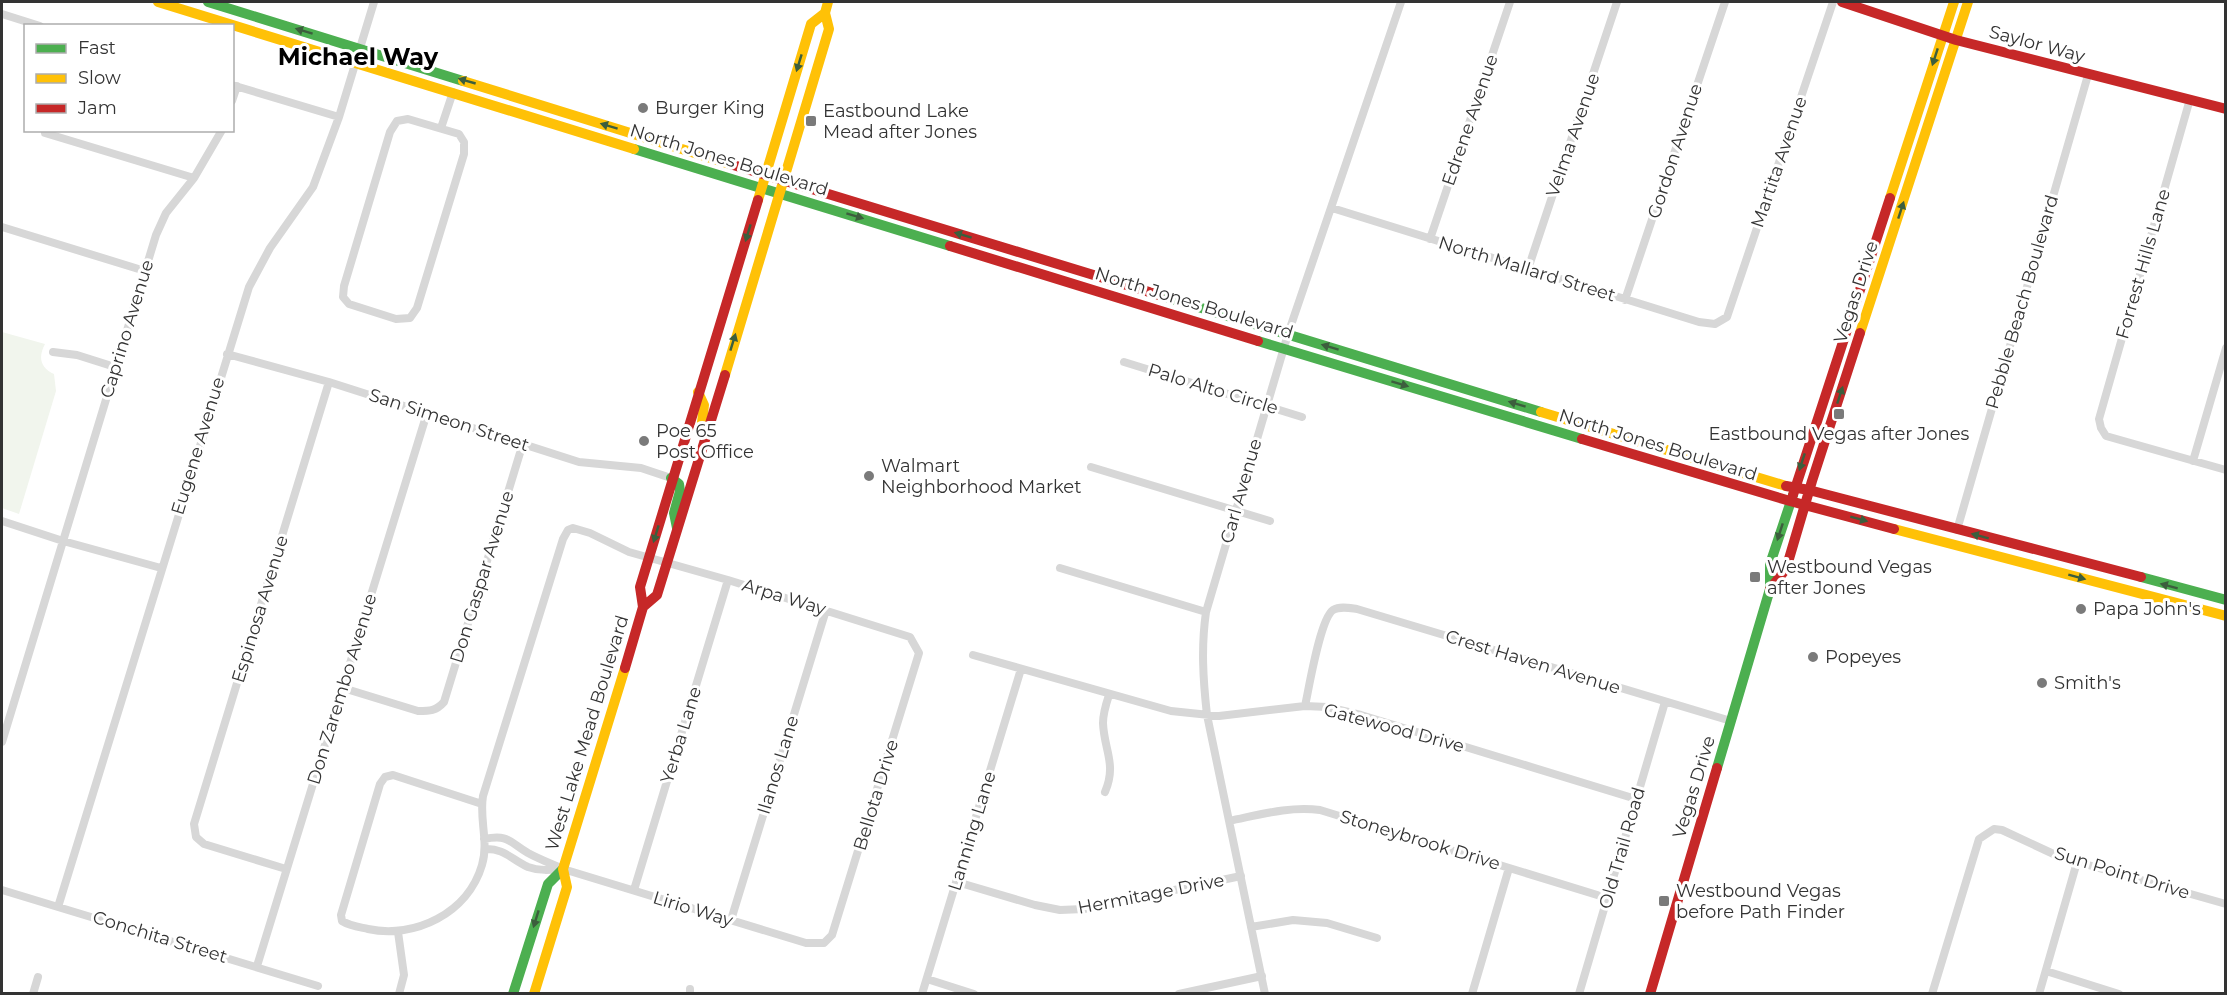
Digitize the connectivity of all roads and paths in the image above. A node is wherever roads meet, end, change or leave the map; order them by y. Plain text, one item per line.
1 (158, 2) edge
2 (208, 2) edge
3 (374, 2) edge
4 (828, 2) edge
5 (1401, 2) edge
6 (1510, 2) edge
7 (1617, 2) edge
8 (1725, 2) edge
9 (1833, 2) edge
10 (1842, 2) edge
11 (1953, 2) edge
12 (1968, 2) edge
13 (825, 13) junction
14 (2, 14) edge
15 (34, 24) edge
16 (229, 24) edge
17 (234, 26) edge
18 (1942, 36) junction
19 (1956, 40) junction
20 (360, 48) junction
21 (355, 63) junction
22 (2088, 75) junction
23 (235, 86) edge
24 (453, 92) junction
25 (523, 98) junction
26 (2190, 99) junction
27 (2226, 109) edge
28 (518, 112) junction
29 (339, 117) junction
30 (441, 128) junction
31 (45, 132) dead end
32 (221, 132) edge
33 (765, 174) junction
34 (194, 178) junction
35 (783, 180) junction
36 (762, 187) junction
37 (779, 192) junction
38 (1332, 208) junction
39 (2, 227) edge
40 (1430, 239) junction
41 (972, 252) junction
42 (1034, 256) junction
43 (1018, 267) junction
44 (1528, 269) junction
45 (145, 271) junction
46 (1085, 272) junction
47 (1625, 300) junction
48 (1722, 321) joint
49 (719, 325) junction
50 (1288, 334) junction
51 (2226, 348) edge
52 (1284, 349) junction
53 (53, 352) dead end
54 (227, 354) junction
55 (1124, 362) dead end
56 (114, 367) junction
57 (329, 382) junction
58 (698, 392) junction
59 (716, 398) junction
60 (1266, 406) junction
61 (1540, 411) junction
62 (427, 412) junction
63 (1302, 417) dead end
64 (1535, 426) junction
65 (524, 443) junction
66 (701, 448) junction
67 (2193, 461) junction
68 (1091, 467) dead end
69 (2226, 470) edge
70 (672, 478) junction
71 (1794, 489) junction
72 (1809, 490) junction
73 (1790, 501) junction
74 (1804, 505) junction
75 (1235, 509) junction
76 (1270, 520) dead end
77 (2, 521) edge
78 (678, 530) junction
79 (1957, 530) junction
80 (1919, 535) junction
81 (63, 541) junction
82 (2044, 553) junction
83 (649, 558) junction
84 (667, 562) junction
85 (2040, 567) junction
86 (161, 568) junction
87 (1060, 568) dead end
88 (728, 580) junction
89 (1770, 589) junction
90 (2226, 600) edge
91 (643, 607) junction
92 (826, 610) junction
93 (1206, 612) junction
94 (2226, 616) edge
95 (916, 644) joint
96 (973, 655) dead end
97 (1021, 669) junction
98 (343, 688) junction
99 (1109, 695) junction
100 (1665, 702) junction
101 (1305, 706) junction
102 (1208, 715) junction
103 (1731, 721) junction
104 (2, 742) edge
105 (1104, 792) dead end
106 (1636, 800) junction
107 (482, 804) junction
108 (1229, 821) junction
109 (484, 838) junction
110 (485, 849) junction
111 (2077, 862) junction
112 (1509, 868) junction
113 (286, 869) junction
114 (563, 869) junction
115 (1241, 876) junction
116 (957, 882) junction
117 (2, 890) edge
118 (634, 890) junction
119 (1607, 898) junction
120 (2226, 904) edge
121 (58, 907) junction
122 (730, 920) junction
123 (1251, 927) junction
124 (398, 932) junction
125 (1377, 938) dead end
126 (824, 943) joint
127 (257, 966) junction
128 (2046, 971) junction
129 (1262, 976) junction
130 (38, 977) dead end
131 (927, 980) junction
132 (318, 986) dead end
133 (33, 993) edge
134 (399, 993) edge
135 (513, 993) edge
136 (534, 993) edge
137 (922, 993) edge
138 (974, 993) edge
139 (1179, 993) edge
140 (1265, 993) edge
141 (1472, 993) edge
142 (1579, 993) edge
143 (1650, 993) edge
144 (1932, 993) edge
145 (2039, 993) edge
146 (2119, 993) edge

1 - 16 main road, North Jones Boulevard
20 -> 2 main road, North Jones Boulevard
3 - 20 street, Eugene Avenue
4 - 13 main road, West Lake Mead Boulevard
5 - 38 street, Carl Avenue
6 - 40 street, Edrene Avenue
7 - 44 street, Velma Avenue
8 - 47 street, Gordon Avenue
9 - 48 street, Martita Avenue
10 - 18 main road, Saylor Way
11 - 18 main road, Vegas Drive
12 - 19 main road, Vegas Drive
13 -> 33 main road, West Lake Mead Boulevard
13 - 35 main road, West Lake Mead Boulevard
14 - 15 street
17 - 21 main road, North Jones Boulevard
18 - 19 main road, Saylor Way
18 -> 71 main road, Vegas Drive
19 - 22 main road, Saylor Way
72 -> 19 main road, Vegas Drive
20 - 21 street, Eugene Avenue
25 -> 20 main road, North Jones Boulevard
21 - 24 main road, North Jones Boulevard
21 - 29 street, Eugene Avenue
22 - 26 main road, Saylor Way
22 - 79 street, Pebble Beach Boulevard
23 - 29 street
24 - 28 main road, North Jones Boulevard
24 - 30 street
25 - 28 main road
33 -> 25 main road, North Jones Boulevard
26 - 27 main road, Saylor Way
26 - 67 street, Forrest Hills Lane
28 - 36 main road, North Jones Boulevard
29 - 54 street, Eugene Avenue
30 - 30 street
31 - 34 street
32 - 34 street, Caprino Avenue
33 - 35 main road, North Jones Boulevard
33 - 36 main road, West Lake Mead Boulevard
34 - 45 street, Caprino Avenue
35 - 37 main road, West Lake Mead Boulevard
42 -> 35 main road, North Jones Boulevard
36 - 37 main road, North Jones Boulevard
36 -> 49 main road, West Lake Mead Boulevard
37 -> 41 main road, North Jones Boulevard
59 -> 37 main road, West Lake Mead Boulevard
38 - 40 street, North Mallard Street
38 - 50 street, Carl Avenue
39 - 45 street
40 - 44 street, North Mallard Street
41 - 42 main road
41 - 43 main road, North Jones Boulevard
42 - 46 main road, North Jones Boulevard
43 - 46 main road
43 - 52 main road, North Jones Boulevard
44 - 47 street, North Mallard Street
45 - 56 street, Caprino Avenue
46 - 50 main road, North Jones Boulevard
47 - 48 street, North Mallard Street
49 - 58 main road, West Lake Mead Boulevard
49 - 59 main road
50 - 52 street, Carl Avenue
61 -> 50 main road, North Jones Boulevard
51 - 67 street
52 - 60 street, Carl Avenue
52 -> 64 main road, North Jones Boulevard
53 - 56 street
54 - 57 street, San Simeon Street
54 - 86 street, Eugene Avenue
55 - 60 street, Palo Alto Circle
56 - 81 street, Caprino Avenue
57 - 62 street, San Simeon Street
57 - 113 street, Espinosa Avenue
58 - 66 main road
58 - 70 main road, West Lake Mead Boulevard
59 - 66 main road, West Lake Mead Boulevard
60 - 63 street, Palo Alto Circle
60 - 75 street, Carl Avenue
61 - 64 main road
61 - 71 main road, North Jones Boulevard
62 - 65 street, San Simeon Street
62 - 98 street, Don Zarembo Avenue
64 - 73 main road, North Jones Boulevard
65 - 70 street, San Simeon Street
65 - 98 street, Don Gaspar Avenue
66 - 78 main road, West Lake Mead Boulevard
67 - 69 street
68 - 75 street
70 - 78 main road
70 -> 83 main road, West Lake Mead Boulevard
71 - 72 main road, North Jones Boulevard
71 - 73 main road, Vegas Drive
72 - 74 main road, Vegas Drive
72 - 79 main road, North Jones Boulevard
73 - 74 main road, North Jones Boulevard
73 -> 89 main road, Vegas Drive
74 -> 80 main road, North Jones Boulevard
74 - 89 main road, Vegas Drive
75 - 76 street
75 - 93 street, Carl Avenue
77 - 81 street
78 - 84 main road, West Lake Mead Boulevard
79 - 80 main road
82 -> 79 main road, North Jones Boulevard
80 - 85 main road, North Jones Boulevard
81 - 86 street
81 - 104 street, Caprino Avenue
82 - 85 main road
90 -> 82 main road, North Jones Boulevard
83 - 84 street, Arpa Way
83 - 91 main road, West Lake Mead Boulevard
83 - 107 street, Arpa Way
84 - 88 street, Arpa Way
84 - 91 main road, West Lake Mead Boulevard
85 -> 94 main road, North Jones Boulevard
86 - 121 street, Eugene Avenue
87 - 93 street
88 - 92 street, Arpa Way
88 - 118 street, Yerba Lane
89 - 103 main road, Vegas Drive
91 - 114 main road, West Lake Mead Boulevard
92 - 95 street, Arpa Way
92 - 122 street, Ilanos Lane
93 - 102 street, Carl Avenue
95 - 126 street, Bellota Drive
96 - 97 street, Gatewood Drive
97 - 99 street, Gatewood Drive
97 - 116 street, Lanning Lane
98 - 113 street, Don Zarembo Avenue
99 - 102 street, Gatewood Drive
99 - 105 street
100 - 101 street, Crest Haven Avenue
100 - 103 street, Crest Haven Avenue
100 - 106 street, Old Trail Road
101 - 102 street, Gatewood Drive
101 - 106 street, Gatewood Drive
102 - 108 street, Carl Avenue
103 - 143 main road, Vegas Drive
106 - 119 street, Old Trail Road
107 - 109 street
107 - 124 street
108 - 112 street, Stoneybrook Drive
108 - 115 street, Carl Avenue
109 - 110 street
109 - 114 street
110 - 114 street
110 - 124 street
111 - 120 street, Sun Point Drive
111 - 128 street
111 - 144 street, Sun Point Drive
112 - 119 street, Stoneybrook Drive
112 - 141 street
113 - 127 street, Don Zarembo Avenue
114 - 118 street, Lirio Way
114 -> 135 main road, West Lake Mead Boulevard
114 - 136 main road, West Lake Mead Boulevard
115 - 116 street, Hermitage Drive
115 - 123 street, Carl Avenue
116 - 131 street, Lanning Lane
117 - 121 street, Conchita Street
118 - 122 street, Lirio Way
119 - 142 street, Old Trail Road
121 - 127 street, Conchita Street
122 - 126 street, Lirio Way
123 - 125 street
123 - 129 street, Carl Avenue
124 - 134 street
127 - 132 street, Conchita Street
128 - 145 street
128 - 146 street
129 - 139 street
129 - 140 street, Carl Avenue
130 - 133 street
131 - 137 street, Lanning Lane
131 - 138 street

